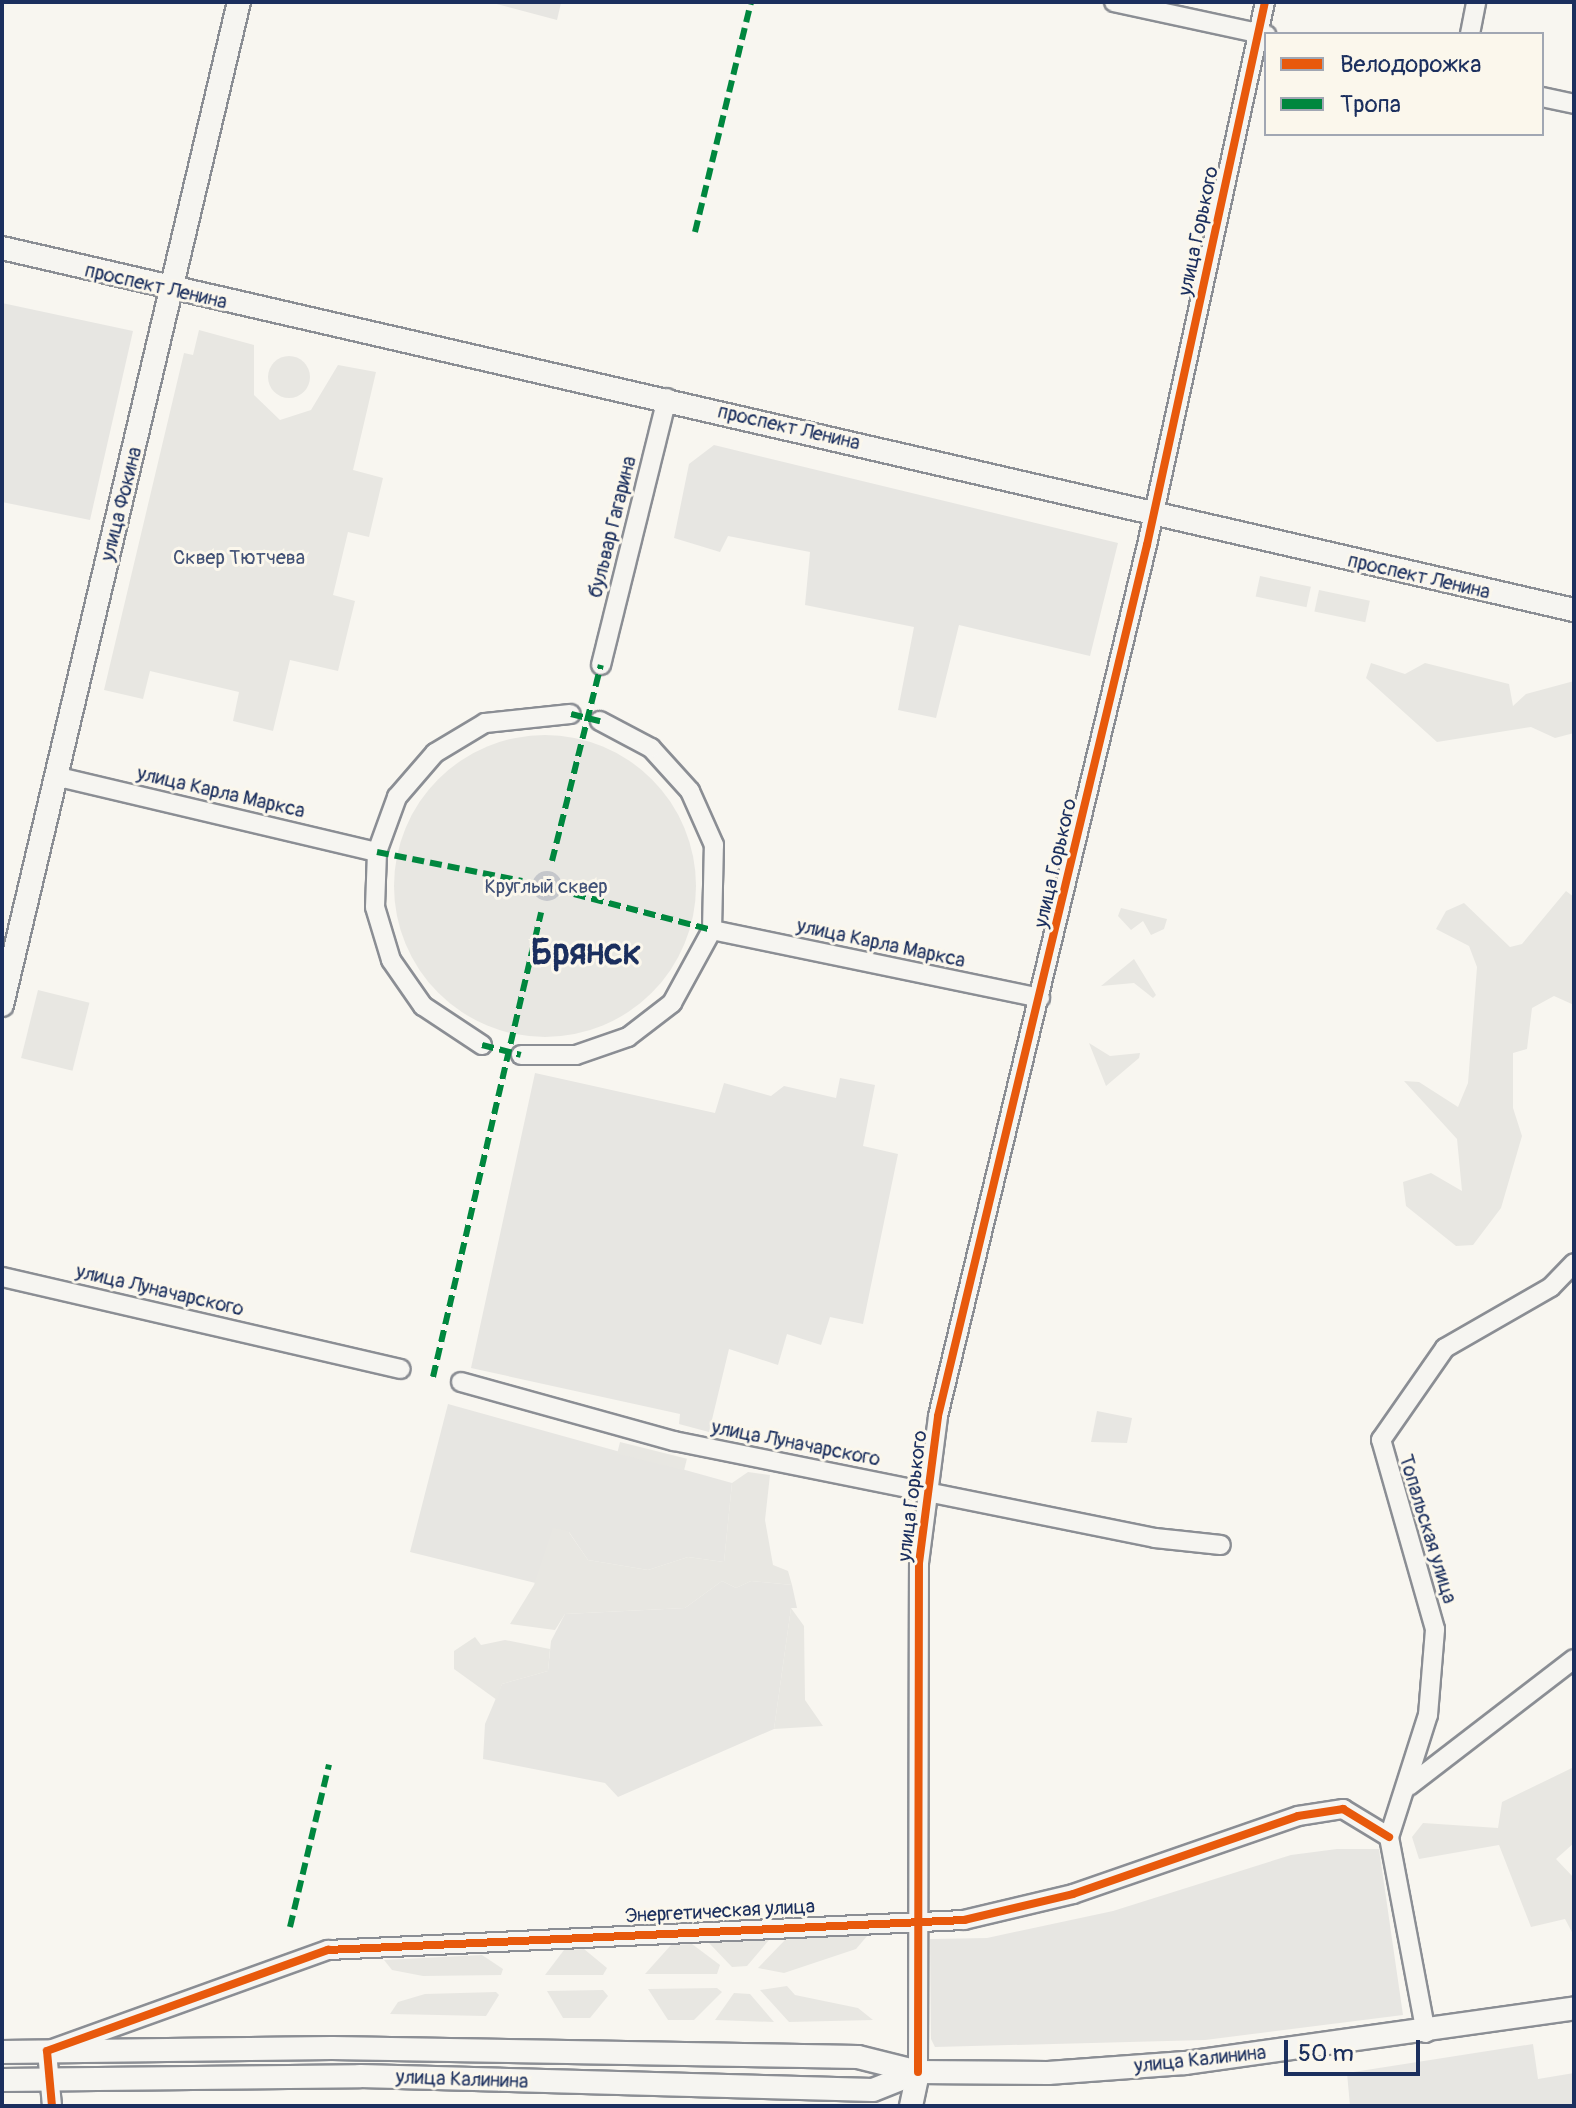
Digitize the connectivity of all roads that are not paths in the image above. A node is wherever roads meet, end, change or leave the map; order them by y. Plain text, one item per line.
1 (239, 2) edge
2 (1114, 2) edge
3 (1265, 2) edge
4 (1476, 2) edge
5 (1470, 32) edge
6 (1262, 34) edge
7 (1544, 97) edge
8 (1574, 104) edge
9 (2, 248) edge
10 (173, 291) junction
11 (667, 398) junction
12 (1153, 516) junction
13 (1574, 610) edge
14 (601, 665) dead end
15 (571, 714) dead end
16 (600, 721) dead end
17 (55, 776) junction
18 (377, 852) junction
19 (712, 930) junction
20 (1040, 998) junction
21 (2, 1005) edge
22 (482, 1045) dead end
23 (521, 1055) dead end
24 (1574, 1263) edge
25 (2, 1277) edge
26 (401, 1369) dead end
27 (461, 1382) dead end
28 (929, 1490) junction
29 (1221, 1545) dead end
30 (1574, 1659) edge
31 (1409, 1786) junction
32 (1389, 1837) junction
33 (917, 1917) junction
34 (1574, 2008) edge
35 (1426, 2033) junction
36 (47, 2051) junction
37 (2, 2052) edge
38 (918, 2072) junction
39 (49, 2078) junction
40 (2, 2080) edge
41 (871, 2098) edge
42 (52, 2106) edge
43 (911, 2106) edge

1 - 10 main road, улица Фокина
2 - 6 street
3 - 6 street, улица Горького
4 - 5 street
6 - 12 street, улица Горького
7 - 8 street
9 - 10 main road, проспект Ленина
10 - 11 main road, проспект Ленина
10 - 17 main road, улица Фокина
11 - 12 main road, проспект Ленина
11 - 14 street, бульвар Гагарина
12 - 13 main road, проспект Ленина
12 - 20 street, улица Горького
15 - 18 street
16 - 19 street
17 - 18 street, улица Карла Маркса
17 - 21 main road, улица Фокина
18 - 22 street
19 - 20 street, улица Карла Маркса
19 - 23 street
20 - 28 street, улица Горького
24 - 31 street, Топальская улица
25 - 26 street, улица Луначарского
27 - 28 street, улица Луначарского
28 - 29 street, улица Луначарского
28 - 33 street, улица Горького
30 - 31 street
31 - 32 street, Топальская улица
32 - 33 street, Энергетическая улица
32 - 35 street
33 - 36 street, Энергетическая улица
33 - 38 street, улица Горького
34 - 35 main road, улица Калинина
35 - 38 main road, улица Калинина
36 - 37 main road, улица Калинина
36 - 38 main road, улица Калинина
36 - 39 street
38 - 41 main road, улица Калинина
38 - 43 main road, улица Горького
39 - 40 main road, улица Калинина
39 - 41 main road, улица Калинина
39 - 42 street

